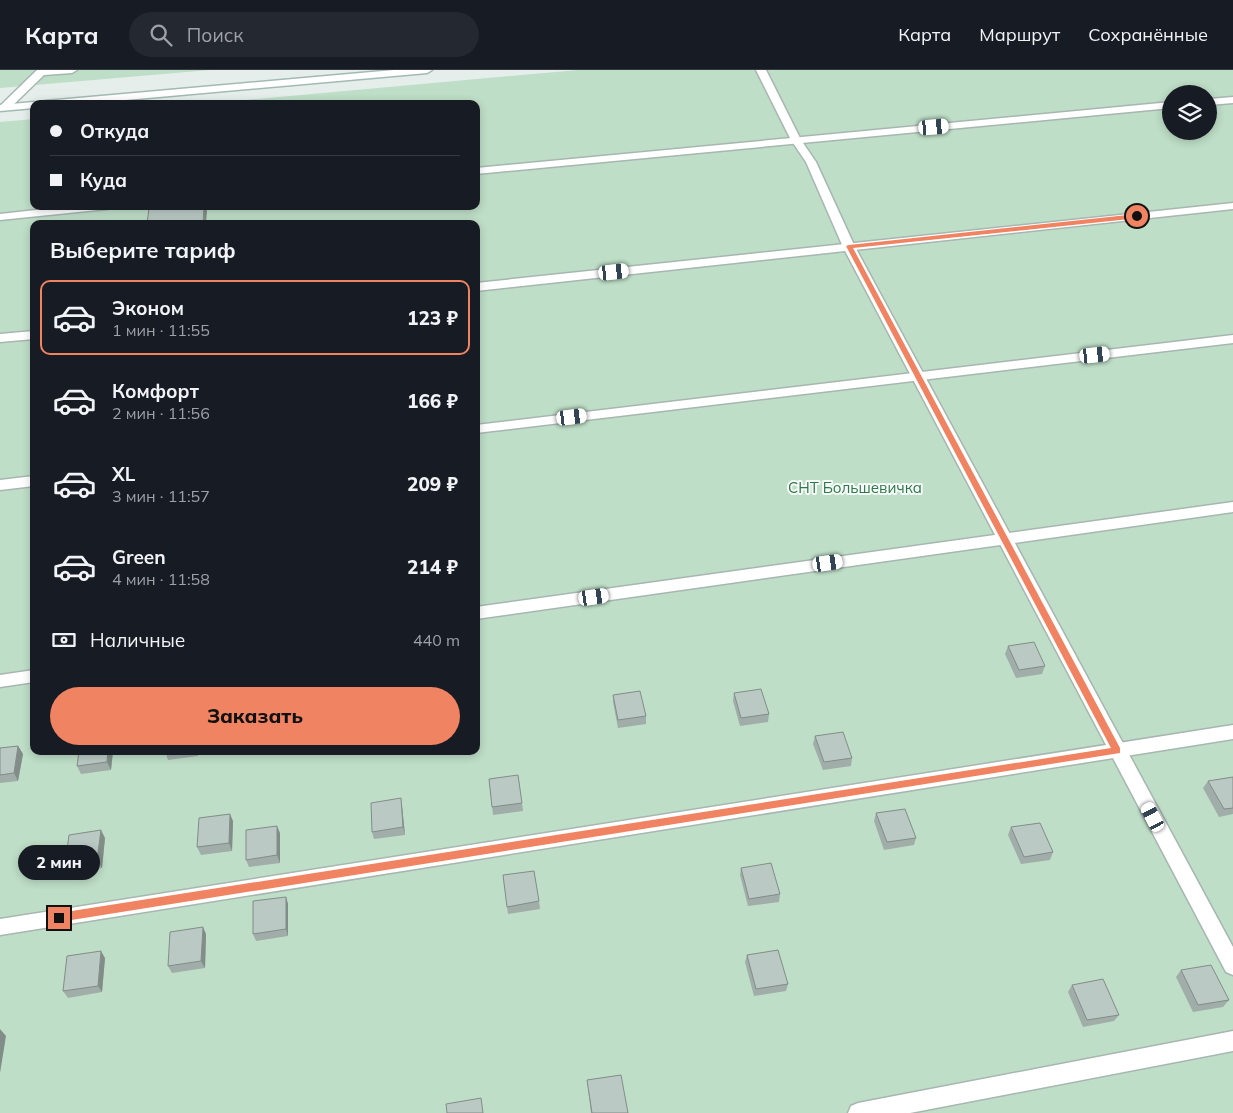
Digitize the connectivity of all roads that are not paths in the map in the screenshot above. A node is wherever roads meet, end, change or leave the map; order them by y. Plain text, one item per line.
1 (72, 70) edge
2 (427, 70) edge
3 (761, 70) edge
4 (42, 71) edge
5 (90, 100) edge
6 (1233, 100) edge
7 (1217, 101) edge
8 (30, 105) edge
9 (1162, 106) edge
10 (2, 108) edge
11 (796, 140) junction
12 (480, 171) edge
13 (1233, 206) edge
14 (64, 210) edge
15 (0, 216) edge
16 (849, 246) junction
17 (480, 287) edge
18 (30, 335) edge
19 (0, 338) edge
20 (1233, 339) edge
21 (917, 376) junction
22 (480, 429) edge
23 (30, 481) edge
24 (0, 485) edge
25 (1233, 507) edge
26 (1004, 538) junction
27 (480, 613) edge
28 (30, 677) edge
29 (0, 681) edge
30 (1233, 732) edge
31 (1117, 750) junction
32 (0, 927) edge
33 (1233, 966) edge
34 (1233, 1041) edge
35 (858, 1113) edge

1 - 4 street
2 - 5 street
3 - 11 street
4 - 10 street
6 - 7 street
8 - 10 street
9 - 11 street
11 - 12 street
11 - 16 street
13 - 16 street
14 - 15 street
16 - 17 street
16 - 21 street
18 - 19 street
20 - 21 street
21 - 22 street
21 - 26 street
23 - 24 street
25 - 26 street
26 - 27 street
26 - 31 street
28 - 29 street
30 - 31 street
31 - 32 street
31 - 33 street
34 - 35 street

